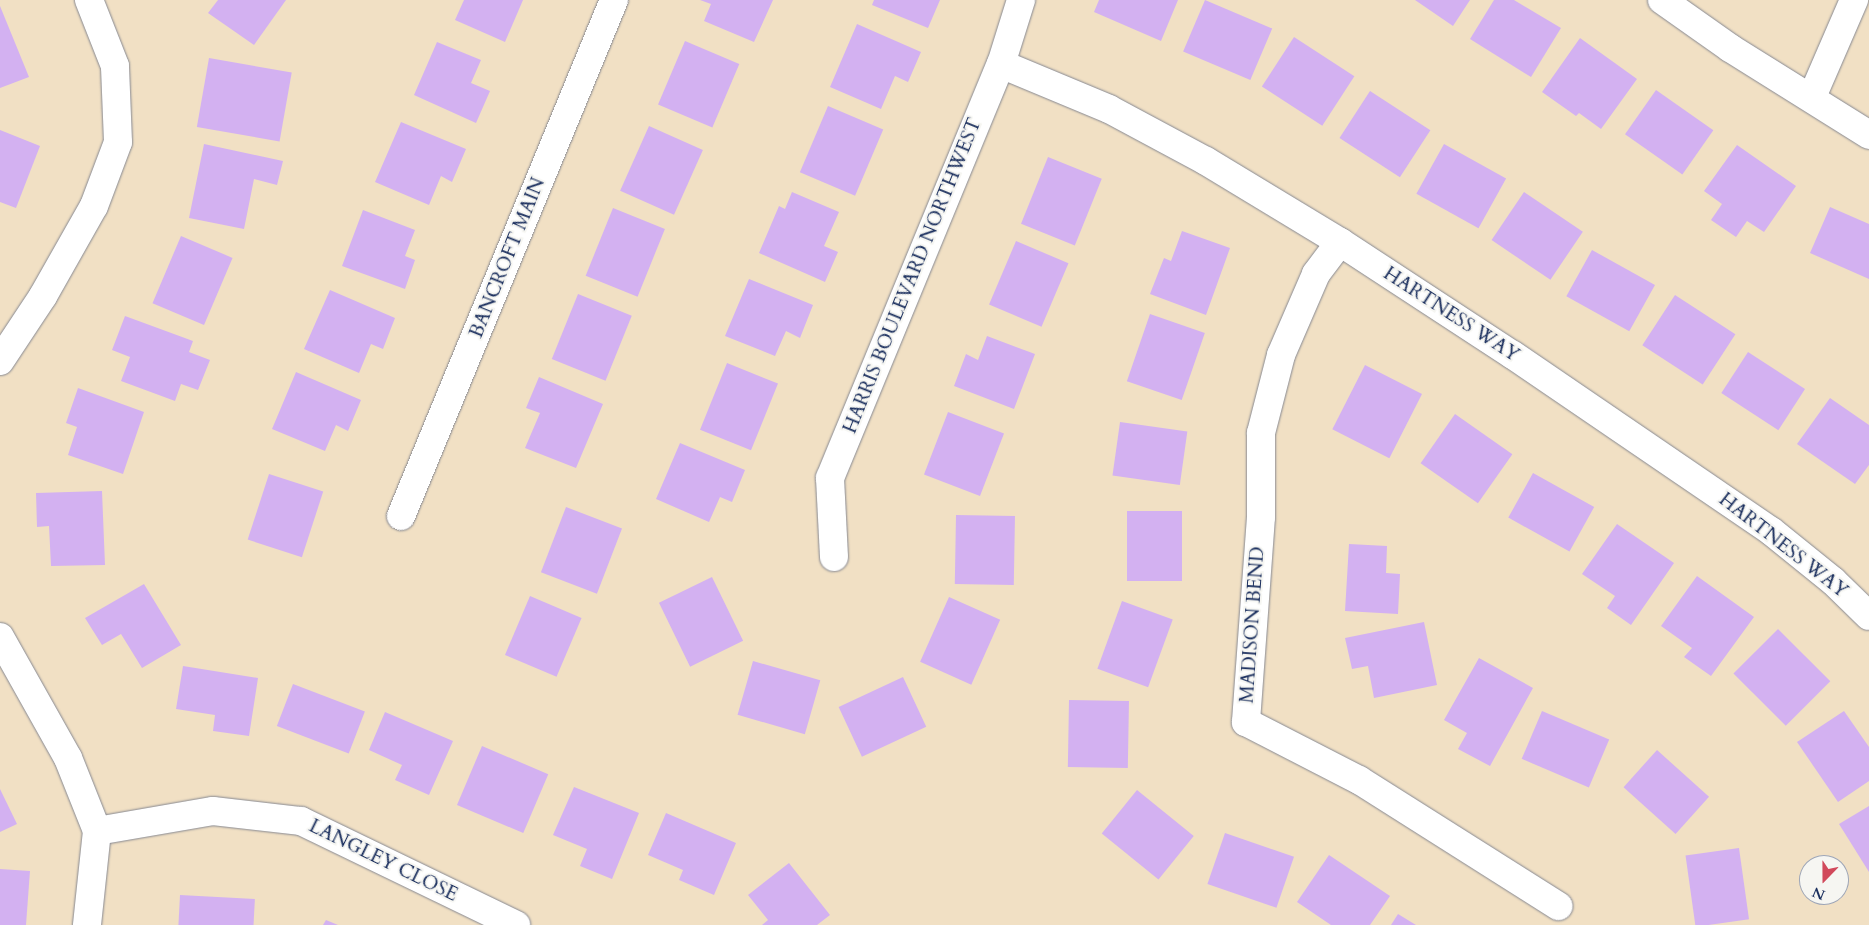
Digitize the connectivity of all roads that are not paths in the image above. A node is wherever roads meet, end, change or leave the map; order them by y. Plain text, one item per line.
1 (90, 0) edge
2 (614, 0) edge
3 (1021, 0) edge
4 (1662, 0) edge
5 (1854, 0) edge
6 (1001, 64) junction
7 (1812, 97) junction
8 (1869, 135) edge
9 (1340, 242) junction
10 (0, 361) edge
11 (401, 516) dead end
12 (834, 557) dead end
13 (1869, 616) edge
14 (0, 637) edge
15 (97, 831) junction
16 (1558, 906) dead end
17 (87, 925) edge
18 (516, 925) edge

1 - 10 street
2 - 11 street, BANCROFT MAIN
3 - 6 street, HARRIS BOULEVARD NORTHWEST
4 - 7 street
5 - 7 street
6 - 9 street, HARTNESS WAY
6 - 12 street, HARRIS BOULEVARD NORTHWEST
7 - 8 street
9 - 13 street, HARTNESS WAY
9 - 16 street, MADISON BEND
14 - 15 street
15 - 17 street
15 - 18 street, LANGLEY CLOSE

